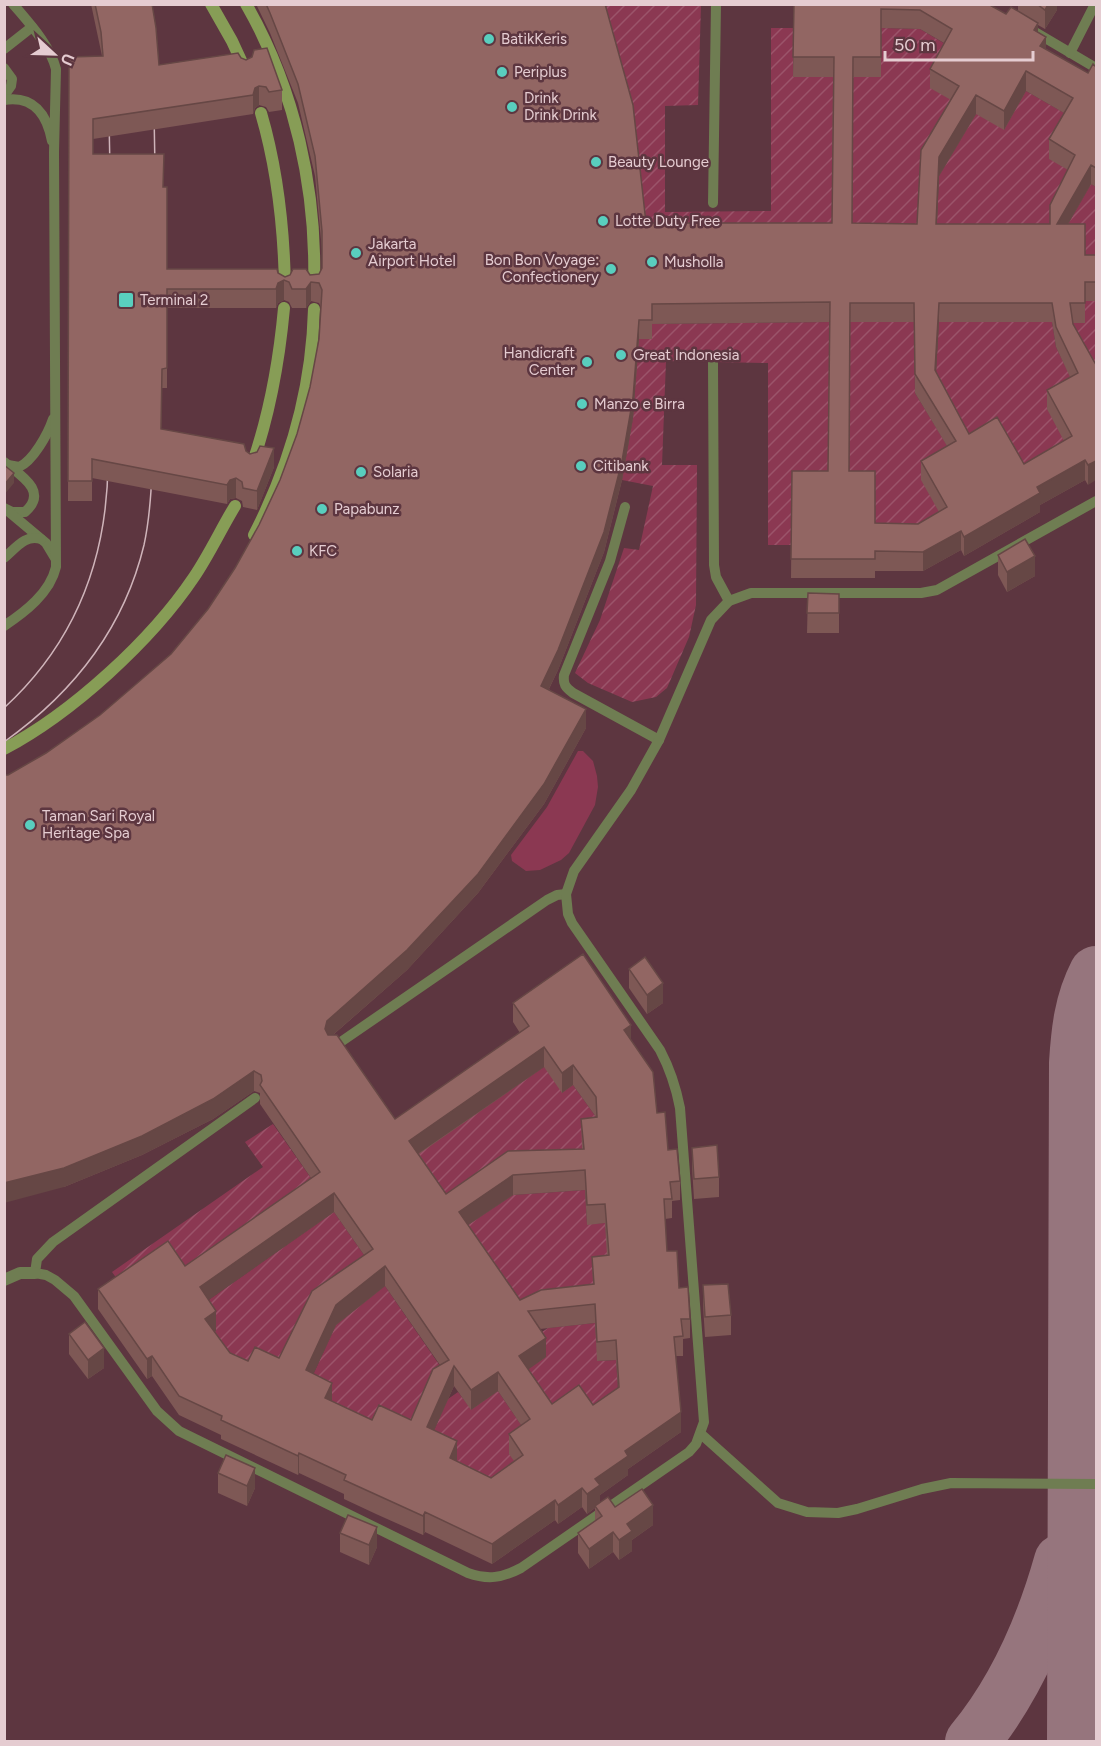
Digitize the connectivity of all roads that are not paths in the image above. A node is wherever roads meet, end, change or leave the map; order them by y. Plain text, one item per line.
1 (13, 4) edge
2 (212, 4) edge
3 (246, 4) edge
4 (716, 4) edge
5 (1095, 4) edge
6 (32, 27) junction
7 (1029, 28) edge
8 (4, 49) edge
9 (1070, 53) junction
10 (4, 68) edge
11 (1096, 68) edge
12 (246, 71) edge
13 (4, 98) edge
14 (261, 113) dead end
15 (54, 152) junction
16 (713, 203) dead end
17 (315, 287) edge
18 (285, 288) edge
19 (284, 308) dead end
20 (314, 309) dead end
21 (713, 363) dead end
22 (55, 413) junction
23 (6, 463) edge
24 (252, 465) edge
25 (1096, 501) edge
26 (235, 506) dead end
27 (625, 507) dead end
28 (4, 508) edge
29 (43, 540) junction
30 (250, 544) edge
31 (4, 558) edge
32 (56, 561) junction
33 (729, 602) junction
34 (4, 626) edge
35 (659, 740) junction
36 (4, 748) edge
37 (566, 894) junction
38 (332, 1048) edge
39 (255, 1098) dead end
40 (35, 1273) junction
41 (6, 1276) edge
42 (701, 1434) junction
43 (1096, 1484) edge

1 - 6 lane
2 - 12 street
3 - 17 street
4 - 16 lane
5 - 9 lane
6 - 8 lane
6 - 15 lane
7 - 9 lane
9 - 11 lane
10 - 13 lane
13 - 15 lane
14 - 18 street
15 - 22 lane
19 - 24 street
20 - 30 street
21 - 33 lane
22 - 23 lane
22 - 32 lane
23 - 28 lane
25 - 33 lane
26 - 36 street
27 - 35 lane
28 - 29 lane
29 - 31 lane
29 - 32 lane
32 - 34 lane
33 - 35 lane
35 - 37 lane
37 - 38 lane
37 - 42 lane
39 - 40 lane
40 - 41 street
40 - 42 lane
42 - 43 lane

